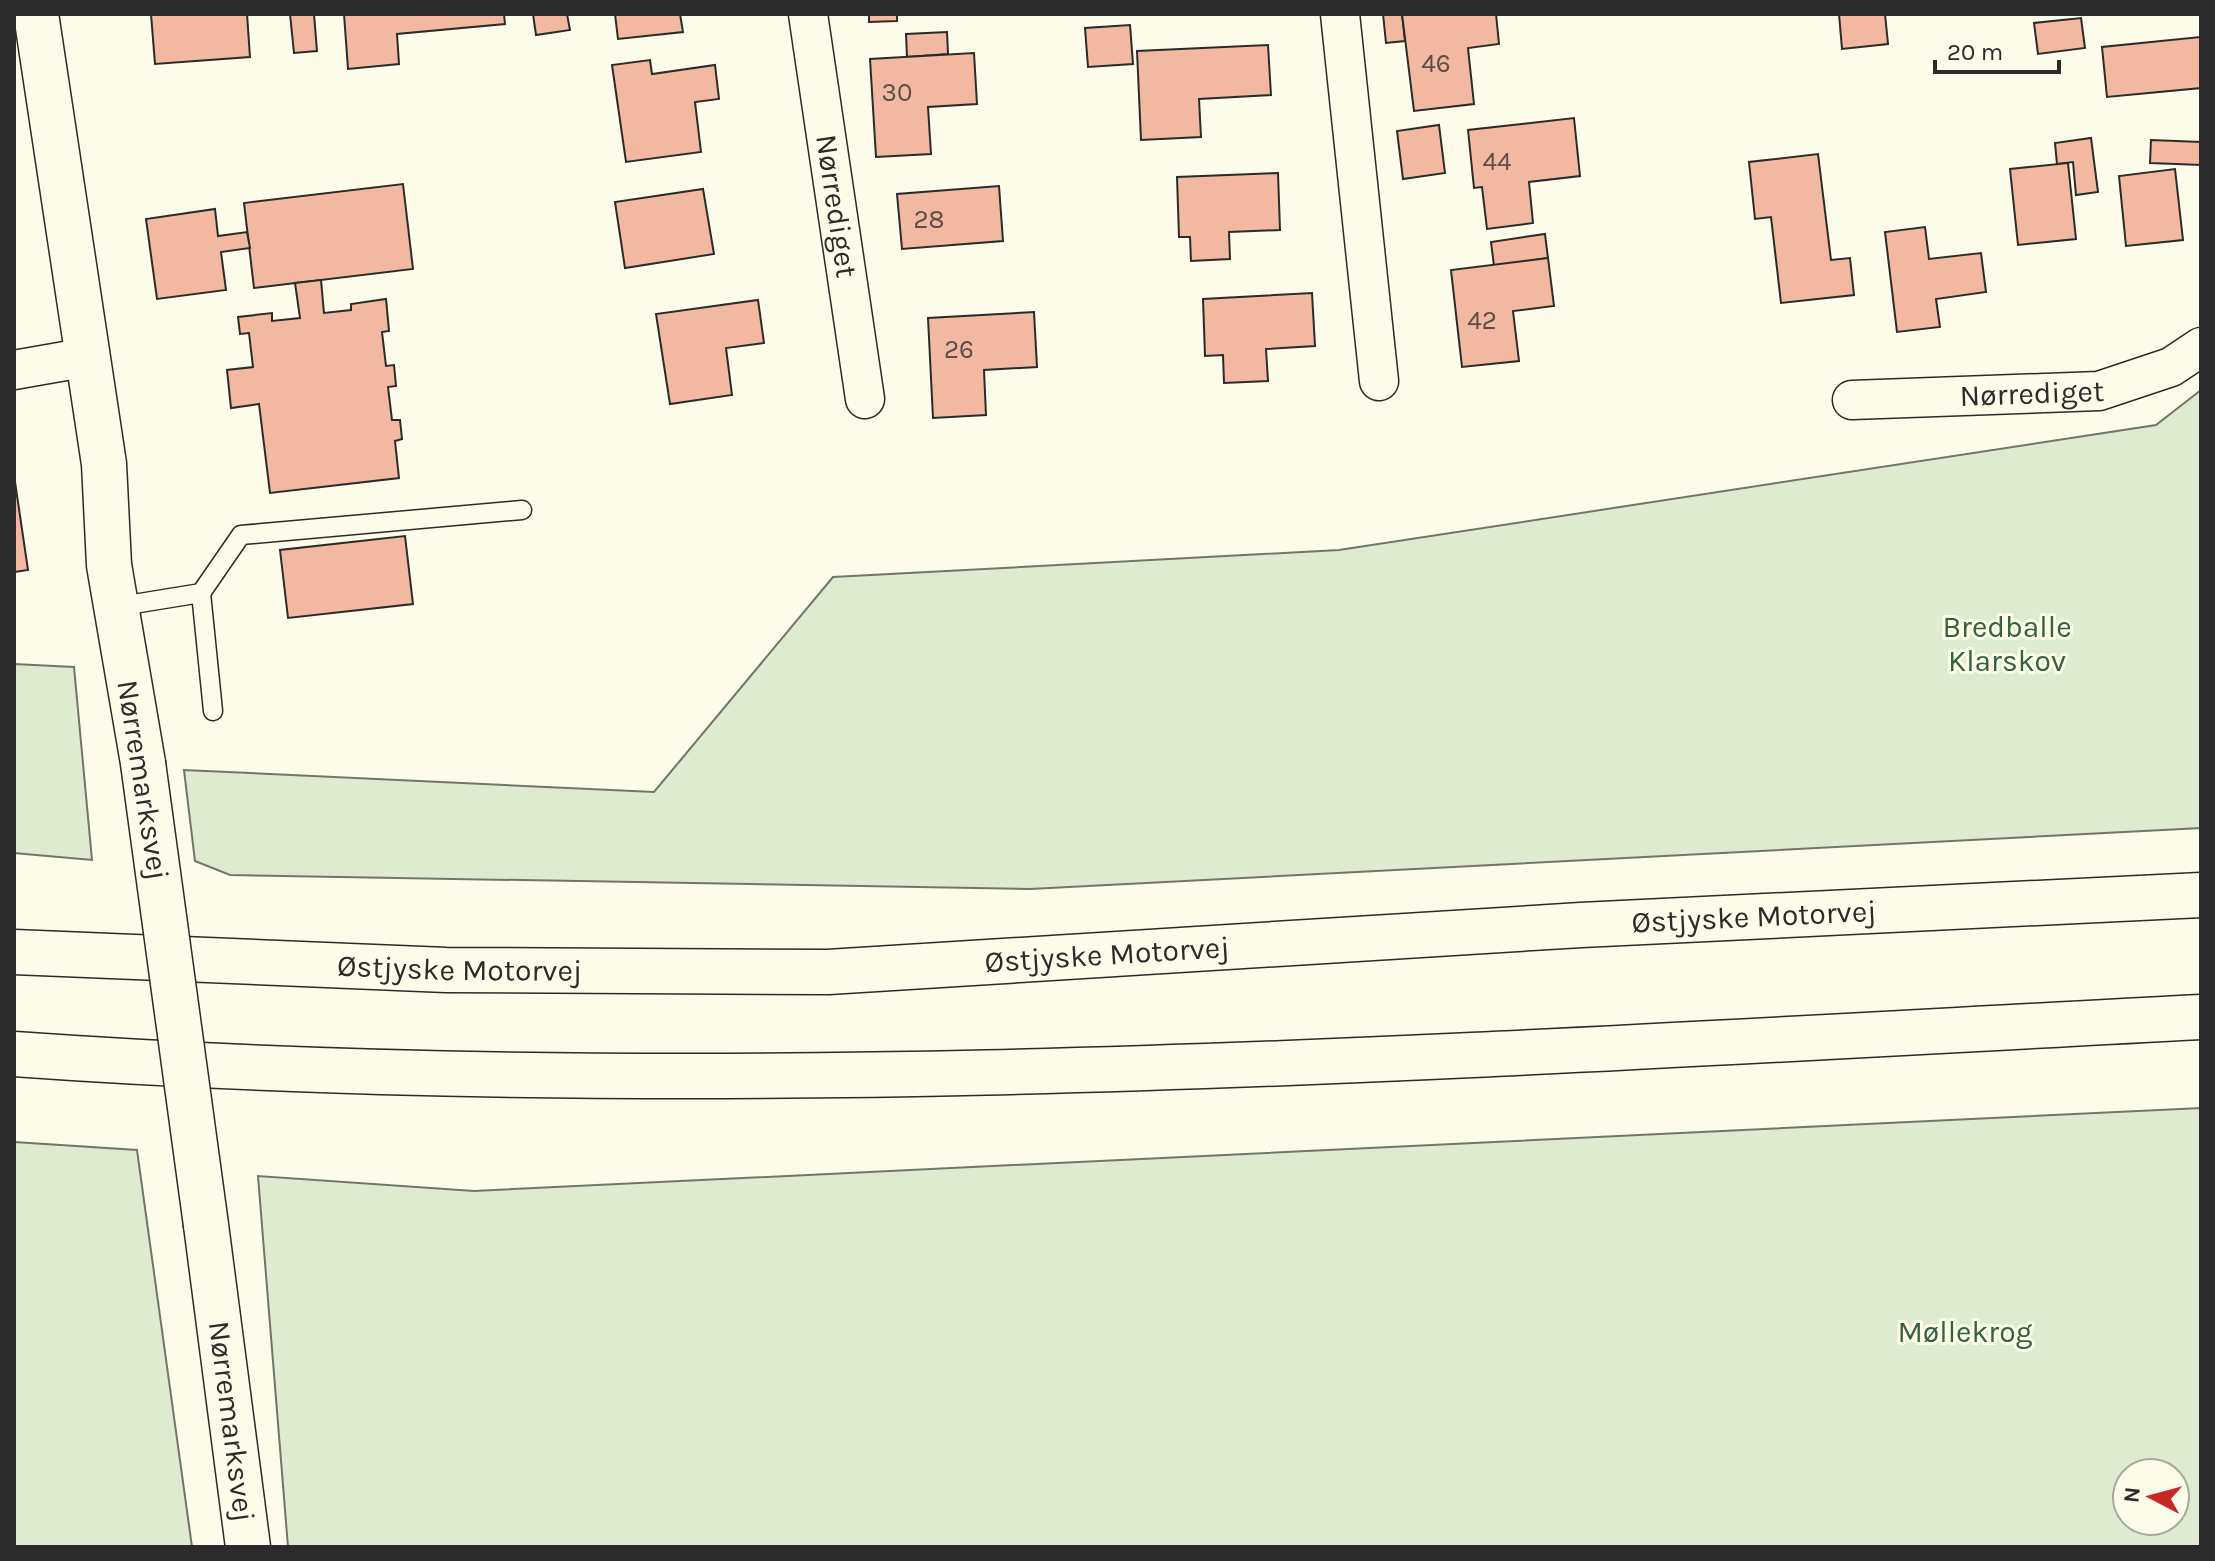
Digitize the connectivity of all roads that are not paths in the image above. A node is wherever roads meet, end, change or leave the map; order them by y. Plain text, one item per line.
1 (36, 14) edge
2 (808, 14) edge
3 (1340, 14) edge
4 (2201, 347) edge
5 (88, 357) junction
6 (14, 370) edge
7 (1379, 381) dead end
8 (865, 399) dead end
9 (1852, 400) dead end
10 (522, 510) dead end
11 (201, 593) junction
12 (115, 607) junction
13 (213, 711) dead end
14 (2201, 895) edge
15 (14, 952) edge
16 (2201, 1017) edge
17 (14, 1054) edge
18 (248, 1547) edge

1 - 5 main road, Nørremarksvej
2 - 8 street, Nørrediget
3 - 7 street
4 - 9 street, Nørrediget
5 - 6 street
5 - 12 main road, Nørremarksvej
10 - 11 lane
11 - 12 lane
11 - 13 lane
12 - 18 main road, Nørremarksvej, bridge
14 - 15 main road, Østjyske Motorvej
16 - 17 main road

